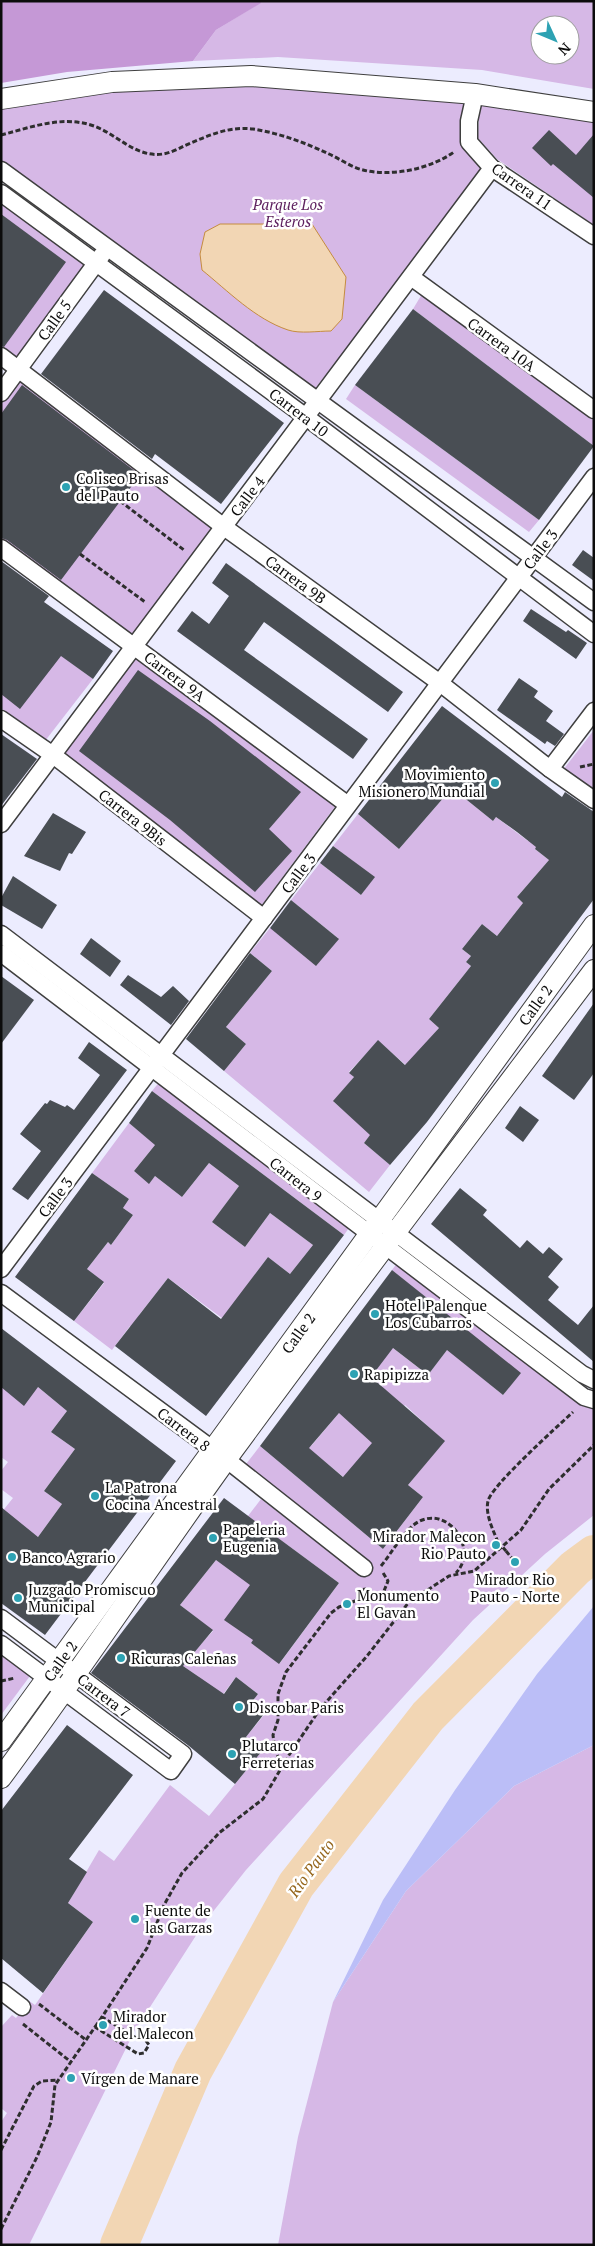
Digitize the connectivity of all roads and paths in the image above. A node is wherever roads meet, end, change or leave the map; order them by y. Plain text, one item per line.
1 (475, 94) junction
2 (1, 99) edge
3 (594, 112) edge
4 (1, 135) edge
5 (469, 142) junction
6 (492, 168) junction
7 (1, 170) edge
8 (1, 193) edge
9 (594, 236) edge
10 (107, 248) junction
11 (96, 263) junction
12 (411, 277) junction
13 (1, 356) edge
14 (18, 369) junction
15 (1, 392) edge
16 (318, 401) junction
17 (594, 410) edge
18 (306, 417) junction
19 (594, 477) edge
20 (120, 501) dead end
21 (224, 527) junction
22 (1, 548) edge
23 (80, 554) dead end
24 (533, 558) junction
25 (198, 561) junction
26 (519, 577) junction
27 (594, 602) edge
28 (159, 613) junction
29 (594, 634) edge
30 (135, 646) junction
31 (440, 683) junction
32 (594, 710) edge
33 (1, 719) edge
34 (53, 755) junction
35 (550, 770) junction
36 (594, 800) edge
37 (348, 805) junction
38 (1, 824) edge
39 (264, 918) junction
40 (594, 925) edge
41 (1, 934) edge
42 (1, 953) edge
43 (594, 970) edge
44 (156, 1062) junction
45 (382, 1234) junction
46 (1, 1269) edge
47 (1, 1293) edge
48 (594, 1380) edge
49 (589, 1398) edge
50 (594, 1445) edge
51 (220, 1455) junction
52 (515, 1562) dead end
53 (364, 1568) dead end
54 (456, 1573) junction
55 (1, 1618) edge
56 (1, 1644) edge
57 (59, 1662) junction
58 (78, 1675) junction
59 (23, 1676) dead end
60 (47, 1678) junction
61 (1, 1681) edge
62 (65, 1692) junction
63 (1, 1741) edge
64 (281, 1768) junction
65 (1, 1778) edge
66 (1, 1991) edge
67 (26, 2010) junction
68 (102, 2017) junction
69 (95, 2027) junction
70 (86, 2040) junction
71 (71, 2062) junction
72 (59, 2080) junction
73 (1, 2150) edge
74 (1, 2229) edge

1 - 2 street
1 - 3 street
1 - 5 street
4 - 5 path
5 - 6 street, Carrera 11
6 - 9 street, Carrera 11
6 - 12 street, Calle 4
7 - 10 street, Carrera 10
8 - 11 street, Carrera 10
10 - 11 street, Calle 5
10 - 16 street, Carrera 10
11 - 14 street, Calle 5
11 - 18 street, Carrera 10
12 - 16 street, Calle 4
12 - 17 street, Carrera 10A
13 - 14 street, Carrera 9B
14 - 15 street, Calle 5
14 - 21 street, Carrera 9B
16 - 18 street, Calle 4
16 - 24 street, Carrera 10
18 - 21 street, Calle 4
18 - 26 street, Carrera 10
19 - 24 street, Calle 3
20 - 25 path
21 - 25 street, Calle 4
21 - 31 street, Carrera 9B
22 - 30 street, Carrera 9A
23 - 28 path
24 - 26 street, Calle 3
24 - 27 street, Carrera 10
25 - 28 street, Calle 4
26 - 29 street, Carrera 10
26 - 31 street, Calle 3
28 - 30 street, Calle 4
30 - 34 street, Calle 4
30 - 37 street, Carrera 9A
31 - 35 street, Carrera 9B
31 - 37 street, Calle 3
32 - 35 street
33 - 34 street, Carrera 9Bis
34 - 38 street, Calle 4
34 - 39 street, Carrera 9Bis
35 - 36 street, Carrera 9B
37 - 39 street, Calle 3
39 - 44 street, Calle 3
40 - 45 street, Calle 2
41 - 44 street, Carrera 9
42 - 44 street, Carrera 9
43 - 45 street, Calle 2
44 - 45 street, Carrera 9
44 - 46 street, Calle 3
45 - 48 street, Carrera 9
45 - 49 street, Carrera 9
45 - 51 street, Calle 2
47 - 51 street, Carrera 8
49 - 52 path, bridge
50 - 54 path
51 - 53 street, Carrera 8
51 - 57 street, Calle 2
51 - 58 street, Calle 2
54 - 64 path
54 - 64 path
55 - 57 street, Carrera 7
56 - 60 street, Carrera 7
57 - 58 street, Carrera 7
57 - 60 street, Calle 2
58 - 62 street, Calle 2
58 - 62 street, Carrera 7
59 - 61 path
60 - 62 street, Carrera 7
60 - 63 street, Calle 2
62 - 65 street, Calle 2
64 - 68 path
66 - 67 street
67 - 70 path
67 - 71 path
68 - 69 path
68 - 69 path
69 - 70 path
70 - 71 path
71 - 72 path
72 - 73 path
72 - 74 path

